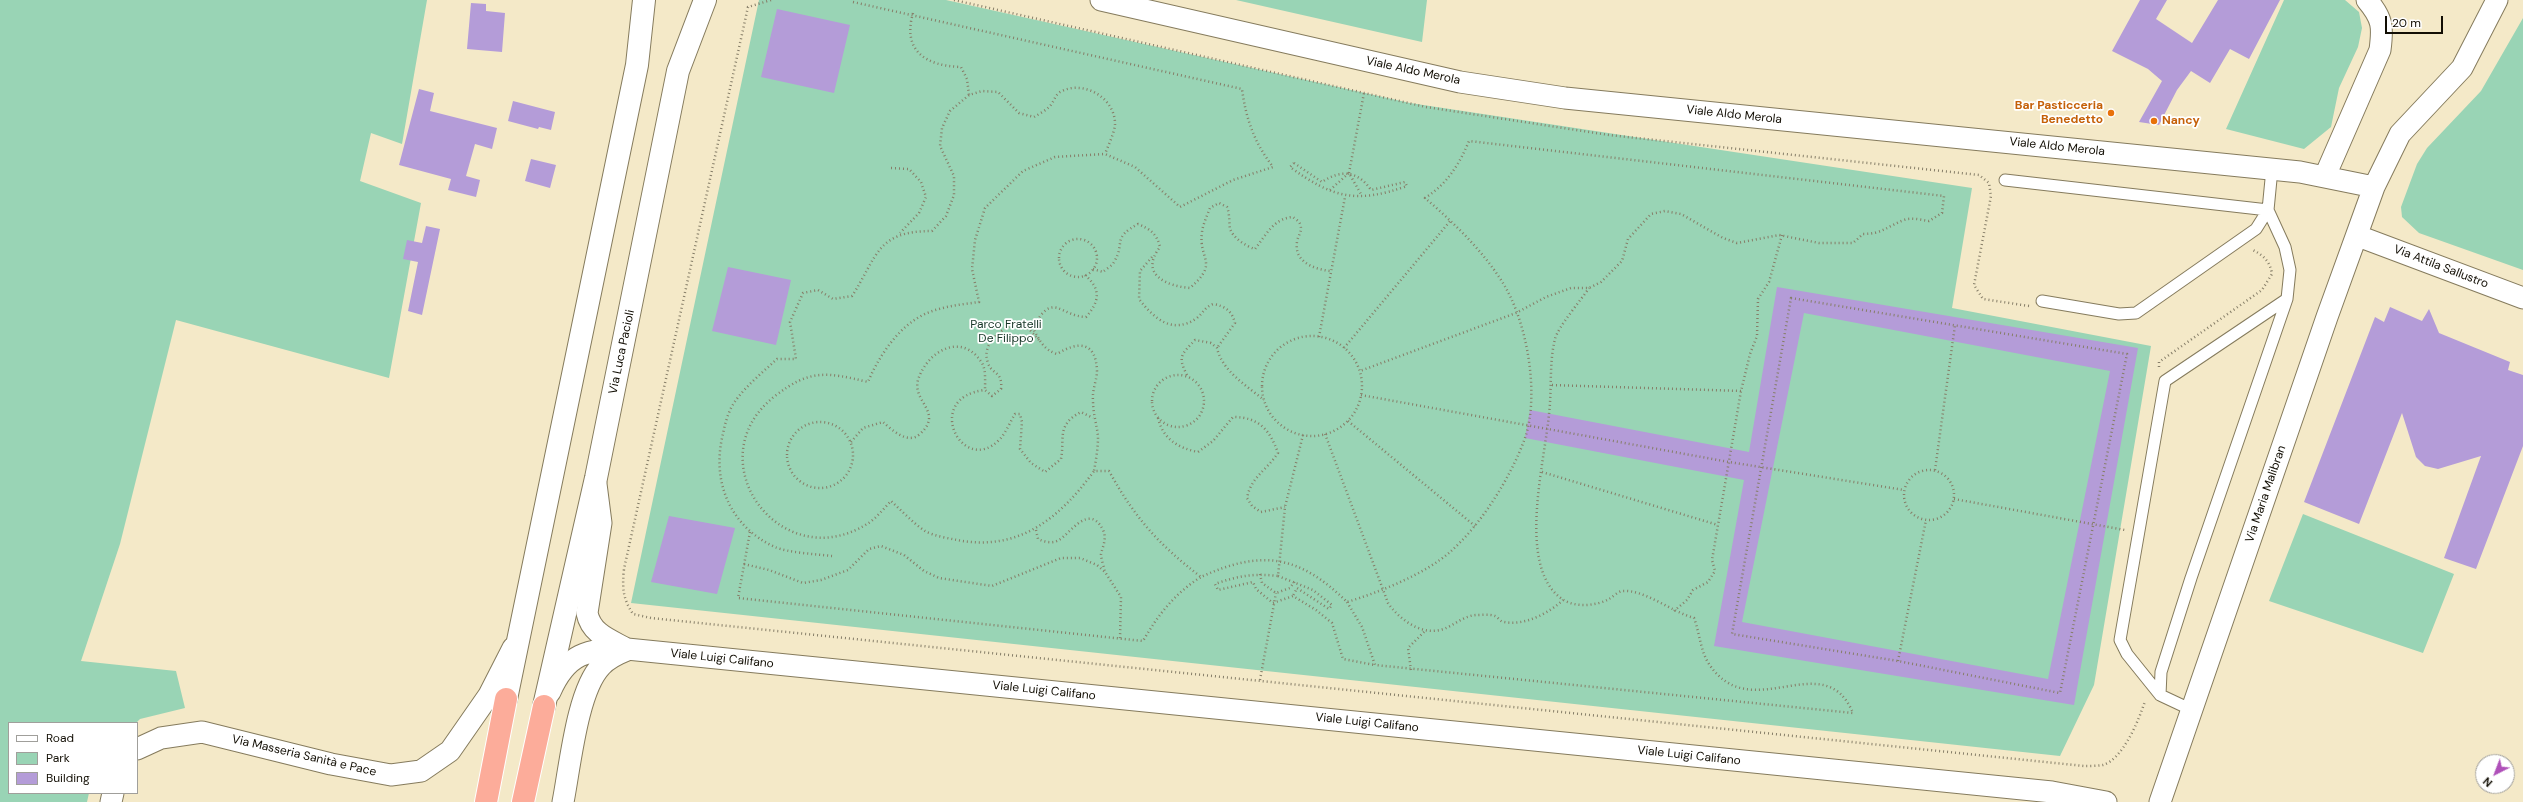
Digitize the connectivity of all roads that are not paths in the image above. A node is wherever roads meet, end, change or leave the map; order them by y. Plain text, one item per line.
1 (644, 0) edge
2 (705, 0) edge
3 (1101, 0) edge
4 (2367, 0) edge
5 (2497, 0) edge
6 (2272, 169) junction
7 (2324, 176) junction
8 (2005, 180) dead end
9 (2374, 187) junction
10 (2268, 210) junction
11 (2358, 236) junction
12 (2523, 298) edge
13 (2287, 299) junction
14 (2040, 304) road end
15 (596, 478) junction
16 (521, 633) junction
17 (627, 649) junction
18 (2160, 695) junction
19 (506, 699) joint
20 (544, 706) junction
21 (2192, 710) junction
22 (138, 749) edge
23 (486, 802) edge
24 (523, 802) edge
25 (563, 802) edge
26 (2106, 802) edge
27 (2160, 802) edge

1 - 16 main road
2 - 15 main road, Via Luca Pacioli
3 - 6 street, Viale Aldo Merola
4 - 7 street
5 - 9 street, Via Maria Malibran
6 - 7 street, Viale Aldo Merola
6 - 10 lane
7 - 9 street, Viale Aldo Merola
8 - 10 lane
9 - 11 street, Via Maria Malibran
10 - 13 lane
10 - 14 lane
11 - 12 street, Via Attila Sallustro
11 - 21 street, Via Maria Malibran
13 - 18 lane
13 - 18 lane
15 - 17 street, Viale Luigi Califano
15 - 20 main road, Via Luca Pacioli
16 - 19 main road
16 - 22 street, Via Masseria Sanità e Pace
17 - 20 street, Viale Luigi Califano
17 - 25 street
17 - 26 street, Viale Luigi Califano
18 - 21 lane
19 - 23 highway
20 - 24 highway
21 - 27 street, Via Maria Malibran

